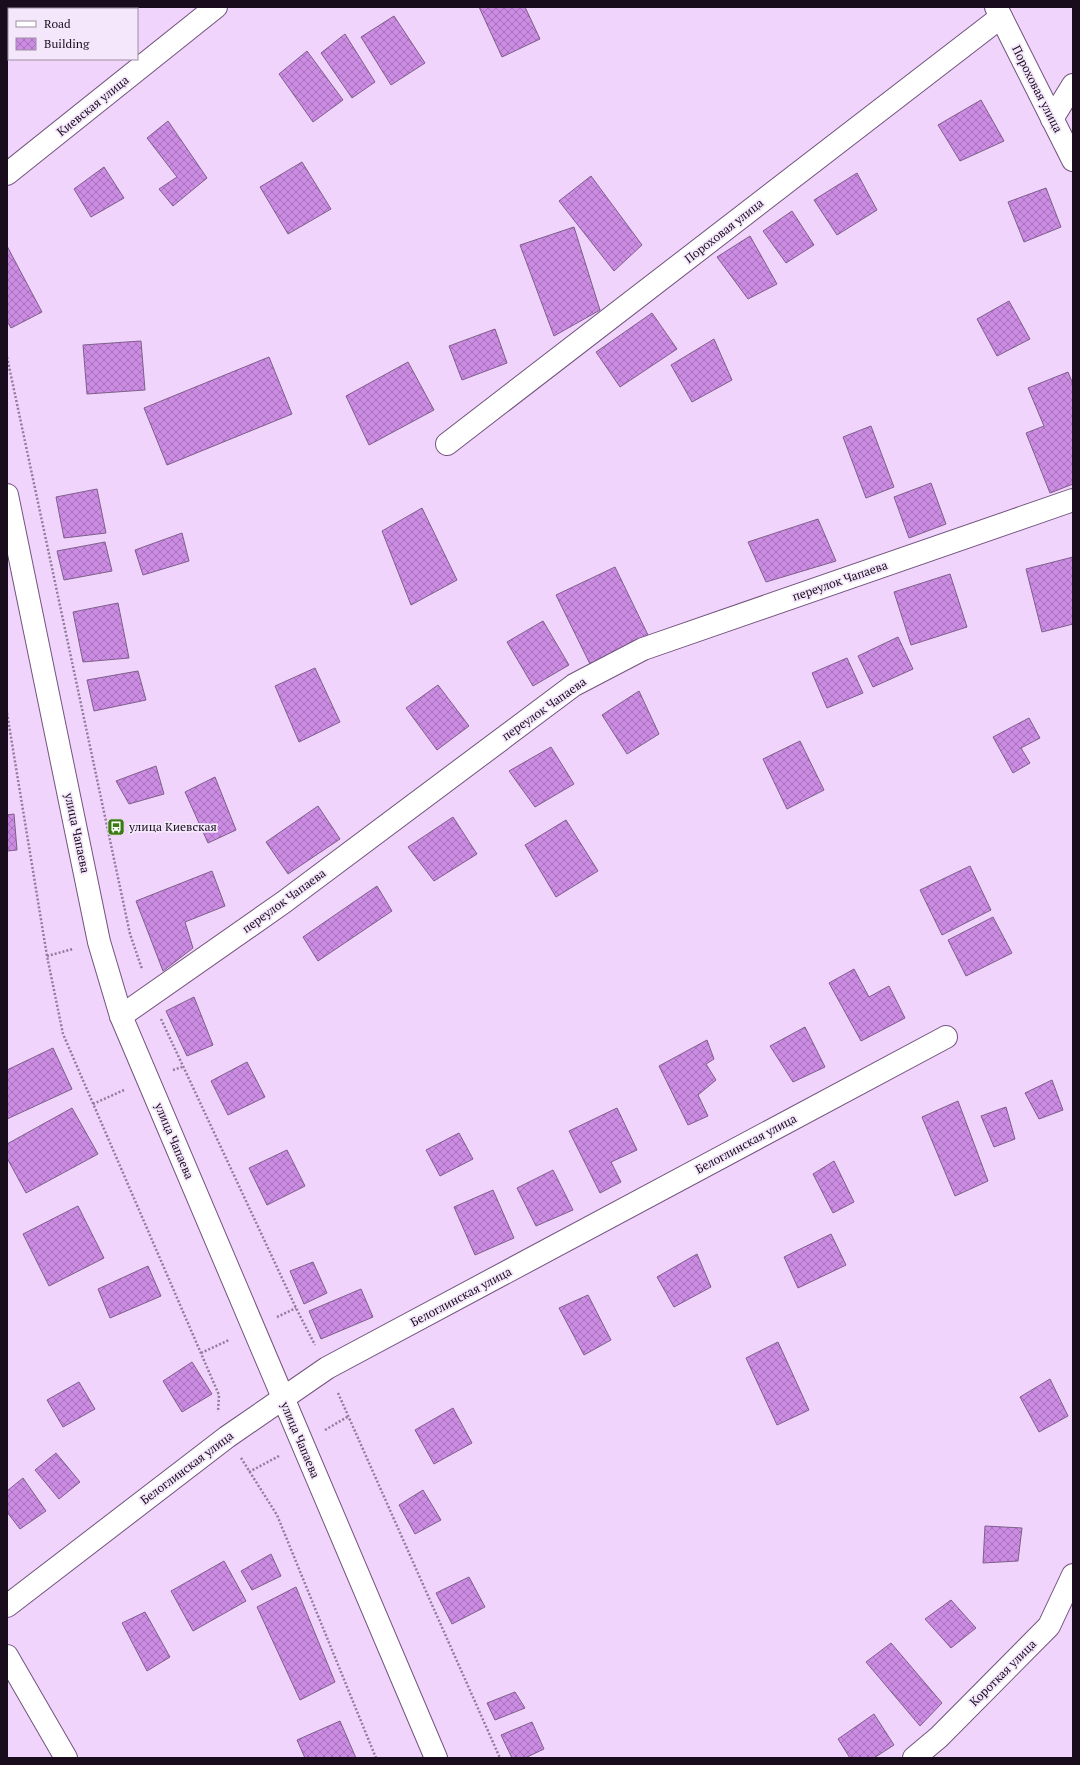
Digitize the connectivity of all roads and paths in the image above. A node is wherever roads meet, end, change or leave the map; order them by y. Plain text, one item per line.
1 (216, 7) edge
2 (999, 12) edge
3 (1073, 85) edge
4 (1052, 119) junction
5 (1073, 160) edge
6 (7, 174) edge
7 (7, 357) edge
8 (447, 444) dead end
9 (7, 495) edge
10 (1073, 500) edge
11 (7, 713) edge
12 (151, 995) junction
13 (121, 1016) junction
14 (946, 1037) dead end
15 (327, 1368) junction
16 (282, 1398) junction
17 (227, 1437) junction
18 (1073, 1575) edge
19 (7, 1606) edge
20 (7, 1656) edge
21 (66, 1758) edge
22 (376, 1758) edge
23 (436, 1758) edge
24 (500, 1758) edge
25 (914, 1758) edge

1 - 6 street, Киевская улица
2 - 4 street, Пороховая улица
2 - 8 street, Пороховая улица
3 - 4 street
4 - 5 street, Пороховая улица
7 - 12 path
9 - 13 street, улица Чапаева
10 - 12 street, переулок Чапаева
11 - 17 path
12 - 13 street, переулок Чапаева
12 - 15 path
13 - 16 street, улица Чапаева
14 - 15 street, Белоглинская улица
15 - 16 street, Белоглинская улица
15 - 24 path
16 - 17 street, Белоглинская улица
16 - 23 street, улица Чапаева
17 - 19 street, Белоглинская улица
17 - 22 path
18 - 25 street, Короткая улица
20 - 21 street

